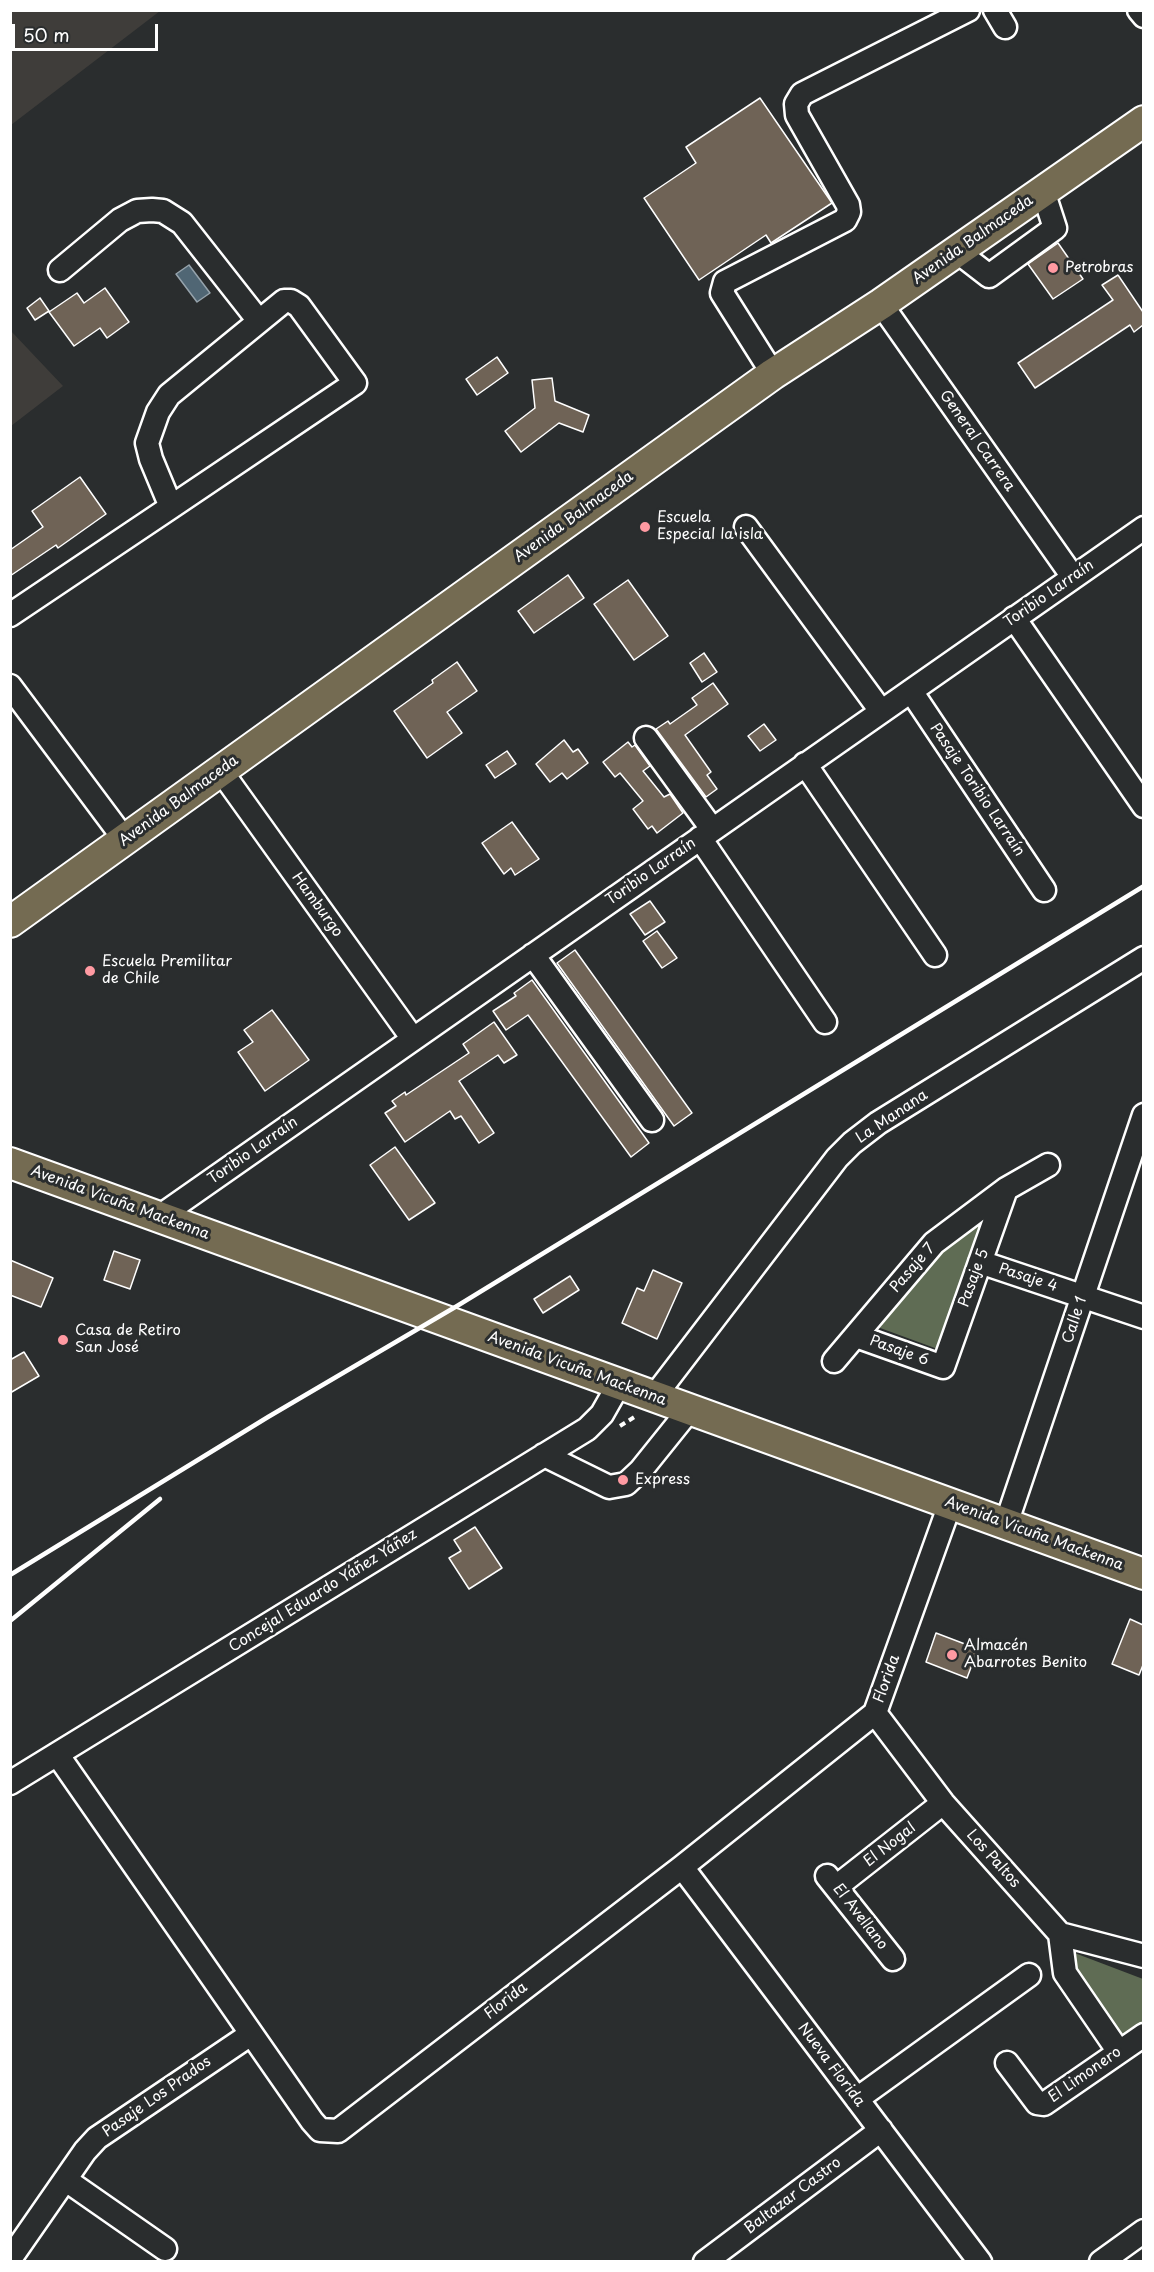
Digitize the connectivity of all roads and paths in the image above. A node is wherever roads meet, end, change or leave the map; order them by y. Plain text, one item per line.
1 (968, 10) edge
2 (1139, 10) edge
3 (1143, 16) edge
4 (1143, 121) edge
5 (60, 270) dead end
6 (881, 304) junction
7 (259, 321) junction
8 (773, 374) junction
9 (171, 507) junction
10 (746, 527) dead end
11 (1143, 528) edge
12 (1073, 577) junction
13 (10, 615) edge
14 (1014, 618) junction
15 (10, 686) edge
16 (911, 691) junction
17 (881, 711) junction
18 (646, 738) dead end
19 (806, 764) junction
20 (220, 771) junction
21 (1143, 806) edge
22 (706, 834) junction
23 (125, 840) junction
24 (1044, 890) dead end
25 (10, 922) edge
26 (533, 955) junction
27 (935, 955) dead end
28 (1139, 966) edge
29 (825, 1022) dead end
30 (413, 1039) junction
31 (1143, 1115) edge
32 (652, 1120) dead end
33 (10, 1163) edge
34 (1048, 1165) dead end
35 (1006, 1189) junction
36 (159, 1217) junction
37 (980, 1262) junction
38 (1083, 1296) junction
39 (1143, 1317) edge
40 (856, 1336) junction
41 (834, 1361) dead end
42 (943, 1367) joint
43 (619, 1384) junction
44 (654, 1396) junction
45 (690, 1409) junction
46 (544, 1455) junction
47 (950, 1504) junction
48 (1006, 1524) junction
49 (1143, 1574) edge
50 (875, 1713) junction
51 (57, 1754) junction
52 (10, 1783) edge
53 (943, 1803) junction
54 (682, 1867) junction
55 (831, 1881) joint
56 (1060, 1935) junction
57 (1143, 1956) edge
58 (893, 1959) dead end
59 (1029, 1975) dead end
60 (251, 2034) junction
61 (1143, 2035) edge
62 (1119, 2052) junction
63 (1007, 2063) dead end
64 (857, 2099) junction
65 (881, 2130) junction
66 (66, 2180) junction
67 (1143, 2231) edge
68 (165, 2249) dead end
69 (10, 2259) edge
70 (705, 2262) edge
71 (980, 2262) edge
72 (1101, 2262) edge

1 - 8 street
2 - 3 street
4 - 6 main road, Avenida Balmaceda
5 - 7 street
6 - 8 main road, Avenida Balmaceda
6 - 12 street, General Carrera
7 - 9 street
7 - 9 street
8 - 20 main road, Avenida Balmaceda
9 - 13 street
10 - 17 street
11 - 12 street, Toribio Larraín
12 - 14 street, Toribio Larraín
14 - 16 street, Toribio Larraín
14 - 21 street
15 - 23 street
16 - 17 street, Toribio Larraín
16 - 24 street, Pasaje Toribio Larraín
17 - 19 street, Toribio Larraín
18 - 22 street
19 - 22 street, Toribio Larraín
19 - 27 street
20 - 23 main road, Avenida Balmaceda
20 - 30 street, Hamburgo
22 - 26 street, Toribio Larraín
22 - 29 street
23 - 25 main road, Avenida Balmaceda
26 - 30 street, Toribio Larraín
26 - 32 street
28 - 44 street, La Manana
30 - 36 street, Toribio Larraín
31 - 38 street, Calle 1
33 - 36 main road, Avenida Vicuña Mackenna
34 - 35 street, Pasaje 7
35 - 37 street, Pasaje 5
35 - 40 street, Pasaje 7
36 - 43 main road, Avenida Vicuña Mackenna
37 - 38 street, Pasaje 4
37 - 42 street, Pasaje 5
38 - 39 street, Pasaje 4
38 - 48 street, Calle 1
40 - 41 street, Pasaje 7
40 - 42 street, Pasaje 6
43 - 44 main road, Avenida Vicuña Mackenna
43 - 46 street, Concejal Eduardo Yáñez Yáñez
44 - 45 main road, Avenida Vicuña Mackenna
45 - 46 street
45 - 47 main road, Avenida Vicuña Mackenna
46 - 51 street, Concejal Eduardo Yáñez Yáñez
47 - 48 main road, Avenida Vicuña Mackenna
47 - 50 street, Florida
48 - 49 main road, Avenida Vicuña Mackenna
50 - 53 street, Los Paltos
50 - 54 street, Florida
51 - 52 street, Concejal Eduardo Yáñez Yáñez
51 - 60 street, Florida
53 - 55 street, El Nogal
53 - 56 street, Los Paltos
54 - 60 street, Florida
54 - 64 street, Nueva Florida
55 - 58 street, El Avellano
56 - 57 street
56 - 62 street
59 - 64 street
60 - 66 street, Pasaje Los Prados
61 - 62 street, El Limonero
62 - 63 street, El Limonero
64 - 65 street, Nueva Florida
65 - 70 street, Baltazar Castro
65 - 71 street, Nueva Florida
66 - 68 street
66 - 69 street, Pasaje Los Prados
67 - 72 street

